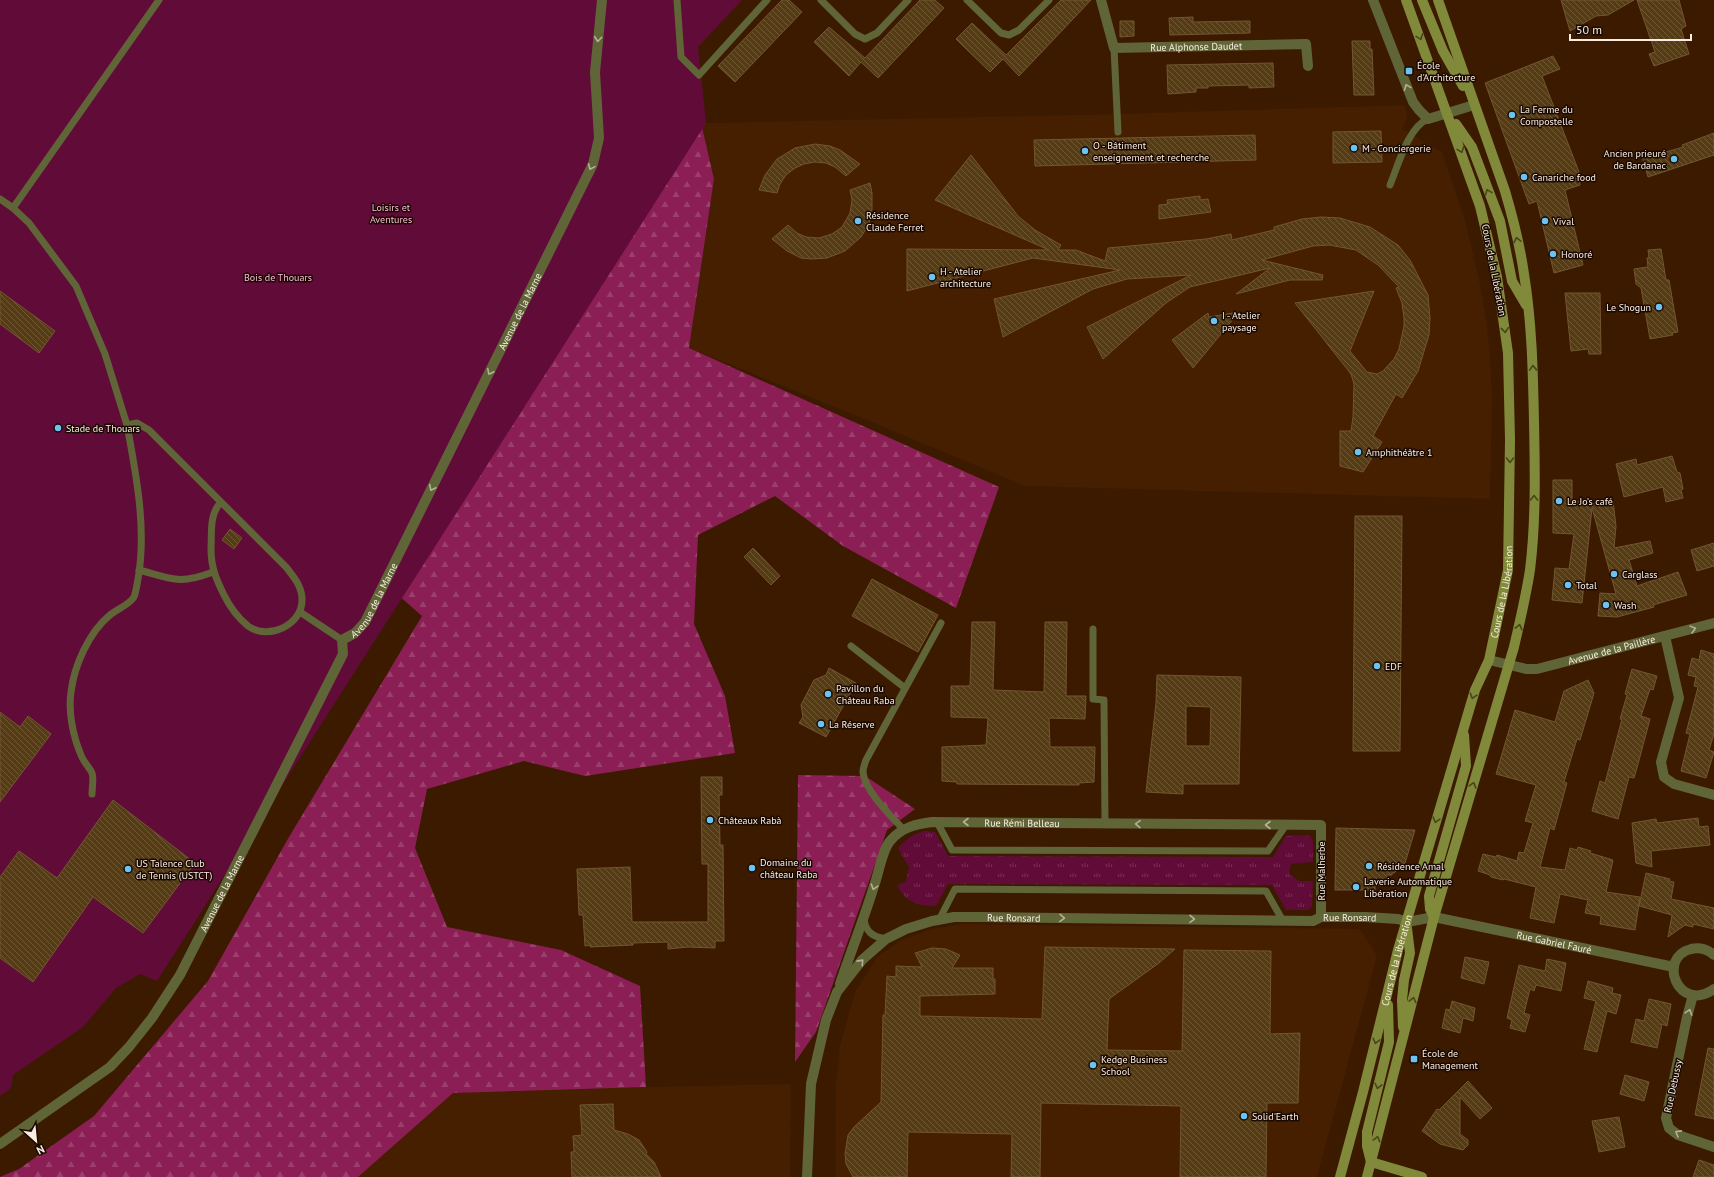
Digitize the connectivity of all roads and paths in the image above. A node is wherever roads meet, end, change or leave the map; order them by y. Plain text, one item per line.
1 (159, 0) edge
2 (602, 0) edge
3 (677, 0) edge
4 (767, 0) edge
5 (821, 0) edge
6 (908, 0) edge
7 (967, 0) edge
8 (1049, 0) edge
9 (1101, 0) edge
10 (1374, 0) edge
11 (1406, 0) edge
12 (1422, 0) edge
13 (1438, 0) edge
14 (1114, 48) junction
15 (1308, 66) dead end
16 (1474, 105) junction
17 (1448, 113) junction
18 (1428, 119) junction
19 (1118, 132) dead end
20 (1390, 185) dead end
21 (0, 199) edge
22 (13, 208) junction
23 (1528, 308) junction
24 (127, 425) junction
25 (220, 503) junction
26 (139, 570) junction
27 (213, 572) junction
28 (300, 612) junction
29 (941, 623) dead end
30 (1714, 623) edge
31 (1093, 629) dead end
32 (1665, 636) junction
33 (342, 640) junction
34 (851, 646) dead end
35 (1489, 660) junction
36 (1509, 665) junction
37 (905, 688) junction
38 (1463, 729) junction
39 (92, 794) dead end
40 (1714, 796) edge
41 (937, 822) junction
42 (1105, 823) junction
43 (1286, 825) junction
44 (1321, 825) joint
45 (904, 830) junction
46 (1321, 917) junction
47 (1434, 917) junction
48 (864, 918) junction
49 (939, 920) junction
50 (1283, 921) junction
51 (1406, 922) junction
52 (886, 939) junction
53 (1714, 955) edge
54 (1674, 967) junction
55 (1714, 989) edge
56 (837, 992) junction
57 (1388, 993) junction
58 (1693, 995) junction
59 (1403, 1041) junction
60 (0, 1144) edge
61 (1714, 1147) edge
62 (1371, 1162) junction
63 (807, 1177) edge
64 (1340, 1177) edge
65 (1367, 1177) edge
66 (1422, 1177) edge

1 - 22 lane
2 -> 33 street, Avenue de la Marne
3 - 4 lane
5 - 6 lane
7 - 8 lane
9 - 14 street
18 -> 10 street
11 -> 17 main road, Cours de la Libération
12 - 16 main road
13 - 16 main road
14 - 15 street, Rue Alphonse Daudet
14 - 19 lane
16 - 17 street
23 -> 16 main road
17 - 18 street
23 -> 17 main road
17 -> 35 main road, Cours de la Libération
18 - 20 lane
21 - 22 lane
22 - 24 lane
36 -> 23 main road
24 - 25 lane
24 - 26 lane
25 - 27 lane
25 - 28 lane
26 - 27 lane
26 - 39 lane
27 - 28 lane
28 - 33 lane
29 - 37 lane
32 -> 30 street, Avenue de la Paillère
31 - 42 lane
32 - 36 street, Avenue de la Paillère
32 - 40 street
33 - 60 street, Avenue de la Marne
34 - 37 lane
35 - 36 street, Avenue de la Paillère
35 -> 38 main road, Cours de la Libération
47 -> 36 main road
37 - 45 lane
38 - 47 main road
38 -> 51 main road, Cours de la Libération
42 -> 41 street, Rue Rémi Belleau
41 - 43 lane
41 - 45 street, Rue Rémi Belleau
43 -> 42 street, Rue Rémi Belleau
43 - 44 street, Rue Rémi Belleau
44 - 46 street, Rue Malherbe
45 -> 48 street, Rue Rémi Belleau
46 - 50 street, Rue Ronsard
46 - 51 street, Rue Ronsard
47 - 51 street, Rue Ronsard
47 - 54 street, Rue Gabriel Fauré
59 -> 47 main road
48 - 52 lane
48 - 56 street, Rue Rémi Belleau
49 -> 50 street, Rue Ronsard
49 - 50 lane
49 - 52 street, Rue Ronsard
51 - 57 main road, Cours de la Libération
51 - 59 main road
56 -> 52 street, Rue Ronsard
53 - 54 street
54 - 58 street
55 - 58 street
56 - 63 street, Rue Ronsard
57 -> 62 main road
57 -> 64 main road, Cours de la Libération
61 -> 58 street, Rue Debussy
62 -> 59 main road
62 - 65 main road
62 - 66 main road

